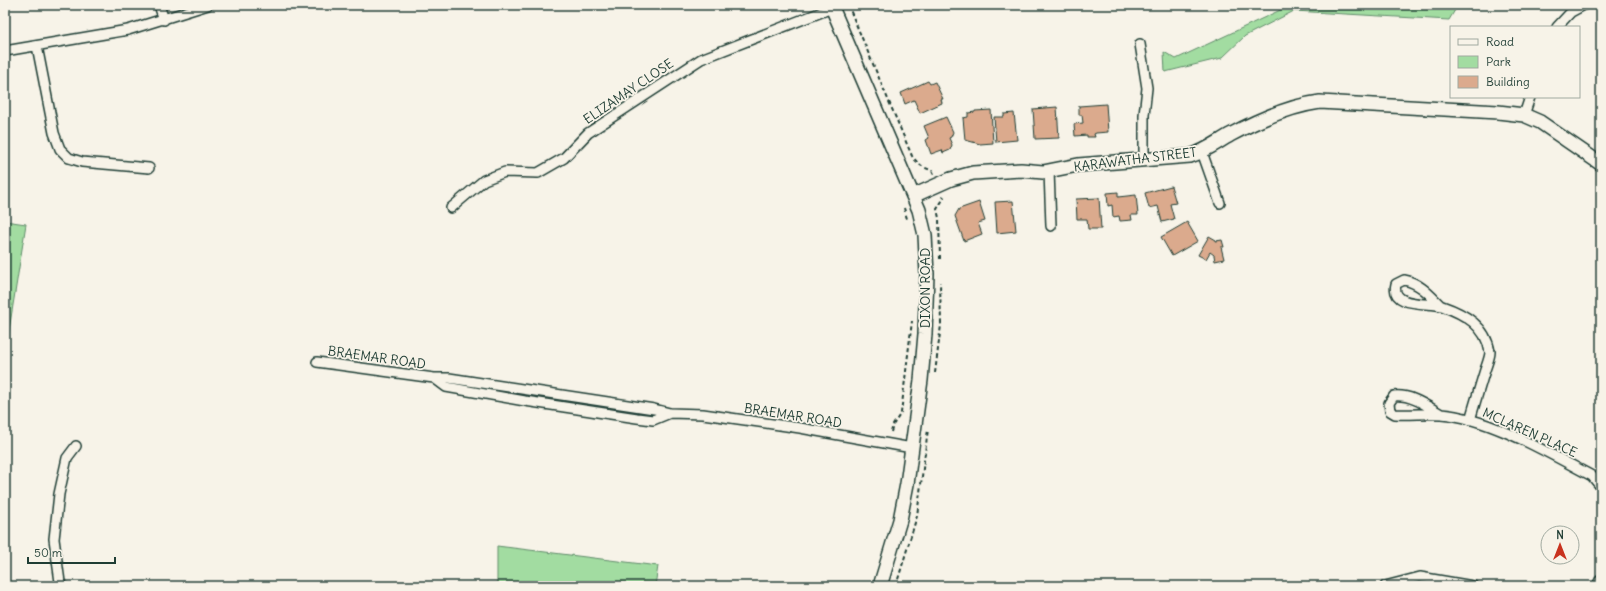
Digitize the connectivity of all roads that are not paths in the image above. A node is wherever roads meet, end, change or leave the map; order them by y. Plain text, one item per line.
1 (160, 5) edge
2 (208, 5) edge
3 (1584, 5) edge
4 (832, 6) edge
5 (164, 20) junction
6 (1558, 26) edge
7 (1140, 44) dead end
8 (37, 46) junction
9 (5, 51) edge
10 (1530, 98) edge
11 (1524, 116) junction
12 (1202, 152) junction
13 (1144, 159) junction
14 (1601, 164) edge
15 (150, 168) dead end
16 (1049, 171) junction
17 (913, 196) junction
18 (1220, 203) dead end
19 (451, 208) dead end
20 (1051, 226) dead end
21 (1440, 306) dead end
22 (317, 362) dead end
23 (1441, 414) junction
24 (1470, 420) junction
25 (76, 446) dead end
26 (912, 448) junction
27 (1601, 487) edge
28 (1601, 582) edge
29 (63, 586) edge
30 (880, 586) edge
31 (1385, 586) edge
32 (1473, 586) edge
33 (1600, 586) edge

1 - 5 street
2 - 5 street
3 - 6 street
4 - 17 street, DIXON ROAD
4 - 19 street, ELIZAMAY CLOSE
5 - 8 street
7 - 13 street
8 - 9 street
8 - 15 street
10 - 11 street
11 - 12 street, KARAWATHA STREET
11 - 14 street, KARAWATHA STREET
12 - 13 street, KARAWATHA STREET
12 - 18 street
13 - 16 street, KARAWATHA STREET
16 - 17 street, KARAWATHA STREET
16 - 20 street
17 - 26 street, DIXON ROAD
21 - 24 street
22 - 26 street, BRAEMAR ROAD
23 - 23 street, MCLAREN PLACE
23 - 24 street, MCLAREN PLACE
24 - 27 street, MCLAREN PLACE
25 - 29 street
26 - 30 street, DIXON ROAD
28 - 33 street
31 - 32 street

